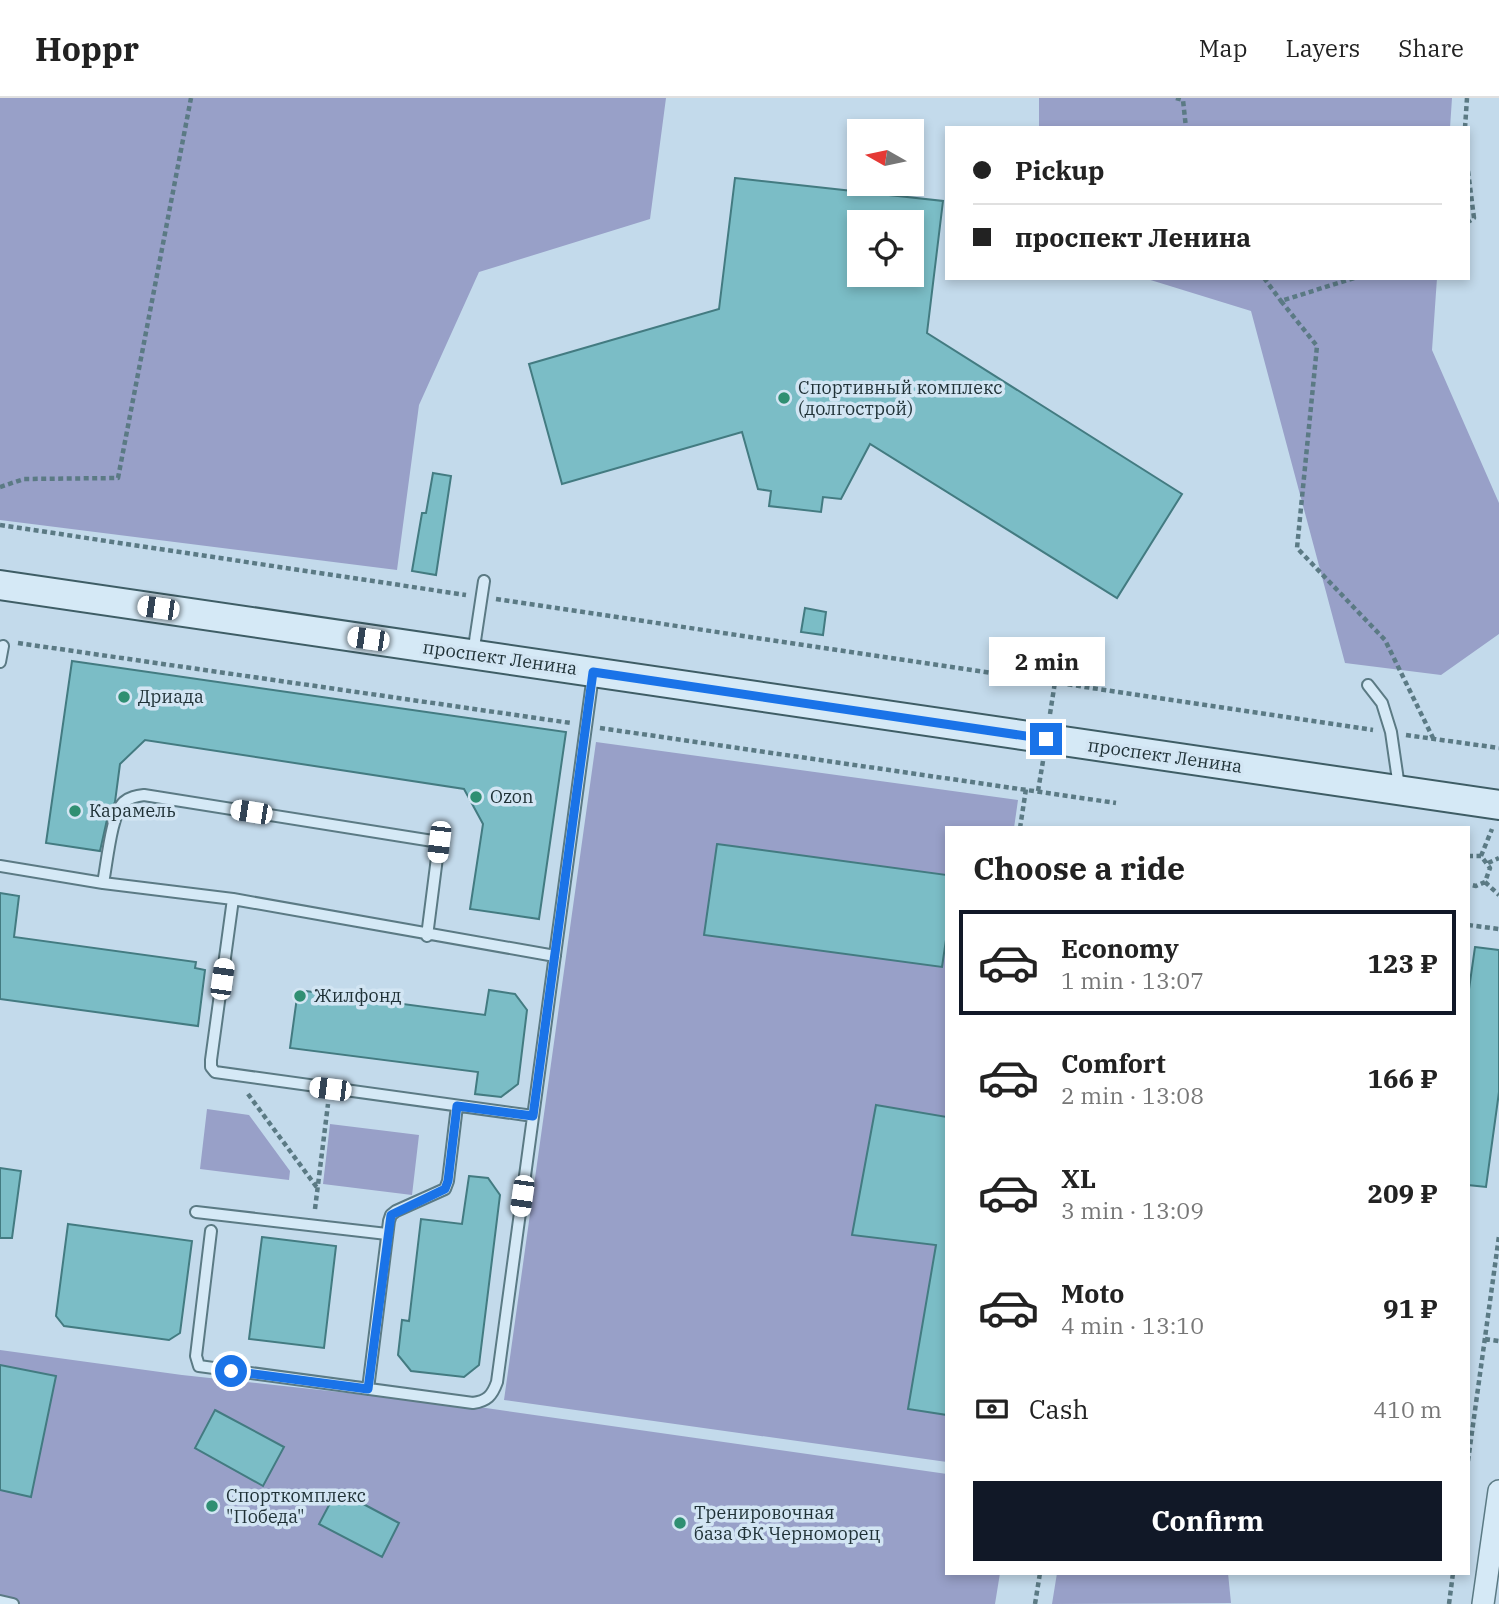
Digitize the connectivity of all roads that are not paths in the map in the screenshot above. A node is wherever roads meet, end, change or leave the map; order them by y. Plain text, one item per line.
1 (484, 581) dead end
2 (0, 585) edge
3 (8, 644) road end
4 (473, 654) junction
5 (0, 662) edge
6 (593, 672) junction
7 (1368, 685) dead end
8 (1399, 790) junction
9 (1495, 817) edge
10 (0, 866) edge
11 (103, 883) junction
12 (233, 900) junction
13 (427, 936) junction
14 (555, 956) junction
15 (457, 1106) junction
16 (533, 1116) junction
17 (196, 1212) dead end
18 (211, 1231) dead end
19 (387, 1234) junction
20 (368, 1389) junction
21 (1499, 1491) edge
22 (1495, 1544) edge
23 (0, 1601) edge
24 (13, 1604) edge
25 (1483, 1604) edge

1 - 4 lane
2 - 4 street, проспект Ленина
3 - 5 lane
4 - 6 street, проспект Ленина
6 - 8 street, проспект Ленина
6 - 14 lane
7 - 8 lane
8 - 9 street, проспект Ленина
10 - 11 lane
11 - 12 lane
11 - 13 lane
12 - 13 lane
12 - 15 lane
13 - 14 lane
14 - 16 lane
15 - 16 lane
15 - 19 lane
16 - 20 lane
17 - 19 lane
18 - 20 lane
19 - 20 lane
21 - 22 street
22 - 25 street
23 - 24 lane

